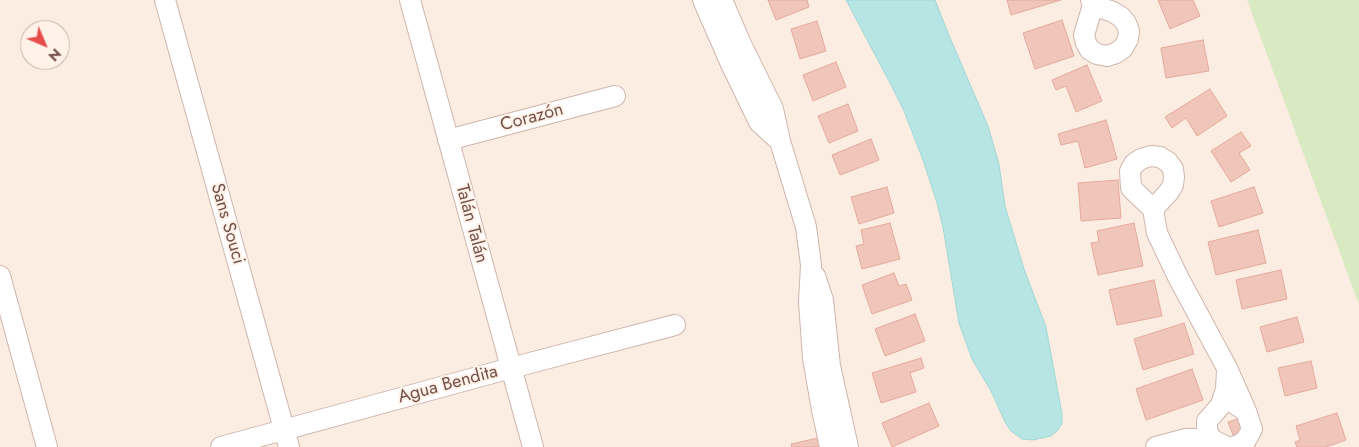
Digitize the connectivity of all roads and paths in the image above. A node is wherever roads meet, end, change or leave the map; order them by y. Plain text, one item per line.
1 (165, 0) edge
2 (410, 0) edge
3 (703, 0) edge
4 (722, 0) edge
5 (616, 96) dead end
6 (448, 140) junction
7 (780, 141) junction
8 (1153, 209) dead end
9 (811, 265) junction
10 (0, 276) edge
11 (675, 325) dead end
12 (511, 368) junction
13 (1227, 368) junction
14 (1220, 405) junction
15 (1251, 429) edge
16 (1215, 436) edge
17 (287, 438) edge
18 (47, 447) edge
19 (221, 447) edge
20 (533, 447) edge
21 (830, 447) edge
22 (848, 447) edge
23 (1156, 447) edge
24 (1232, 447) edge

1 - 17 street, Sans Souci
2 - 6 street, Talán Talán
3 - 7 street
4 - 7 street
5 - 6 street, Corazón
6 - 12 street, Talán Talán
7 - 9 street
8 - 13 street
9 - 21 street
9 - 22 street
10 - 18 street
11 - 12 street, Agua Bendita
12 - 17 street, Agua Bendita
12 - 20 street, Talán Talán
13 - 14 street
13 - 15 street
14 - 15 street
14 - 16 street
15 - 24 street
16 - 23 street
17 - 19 street, Agua Bendita

